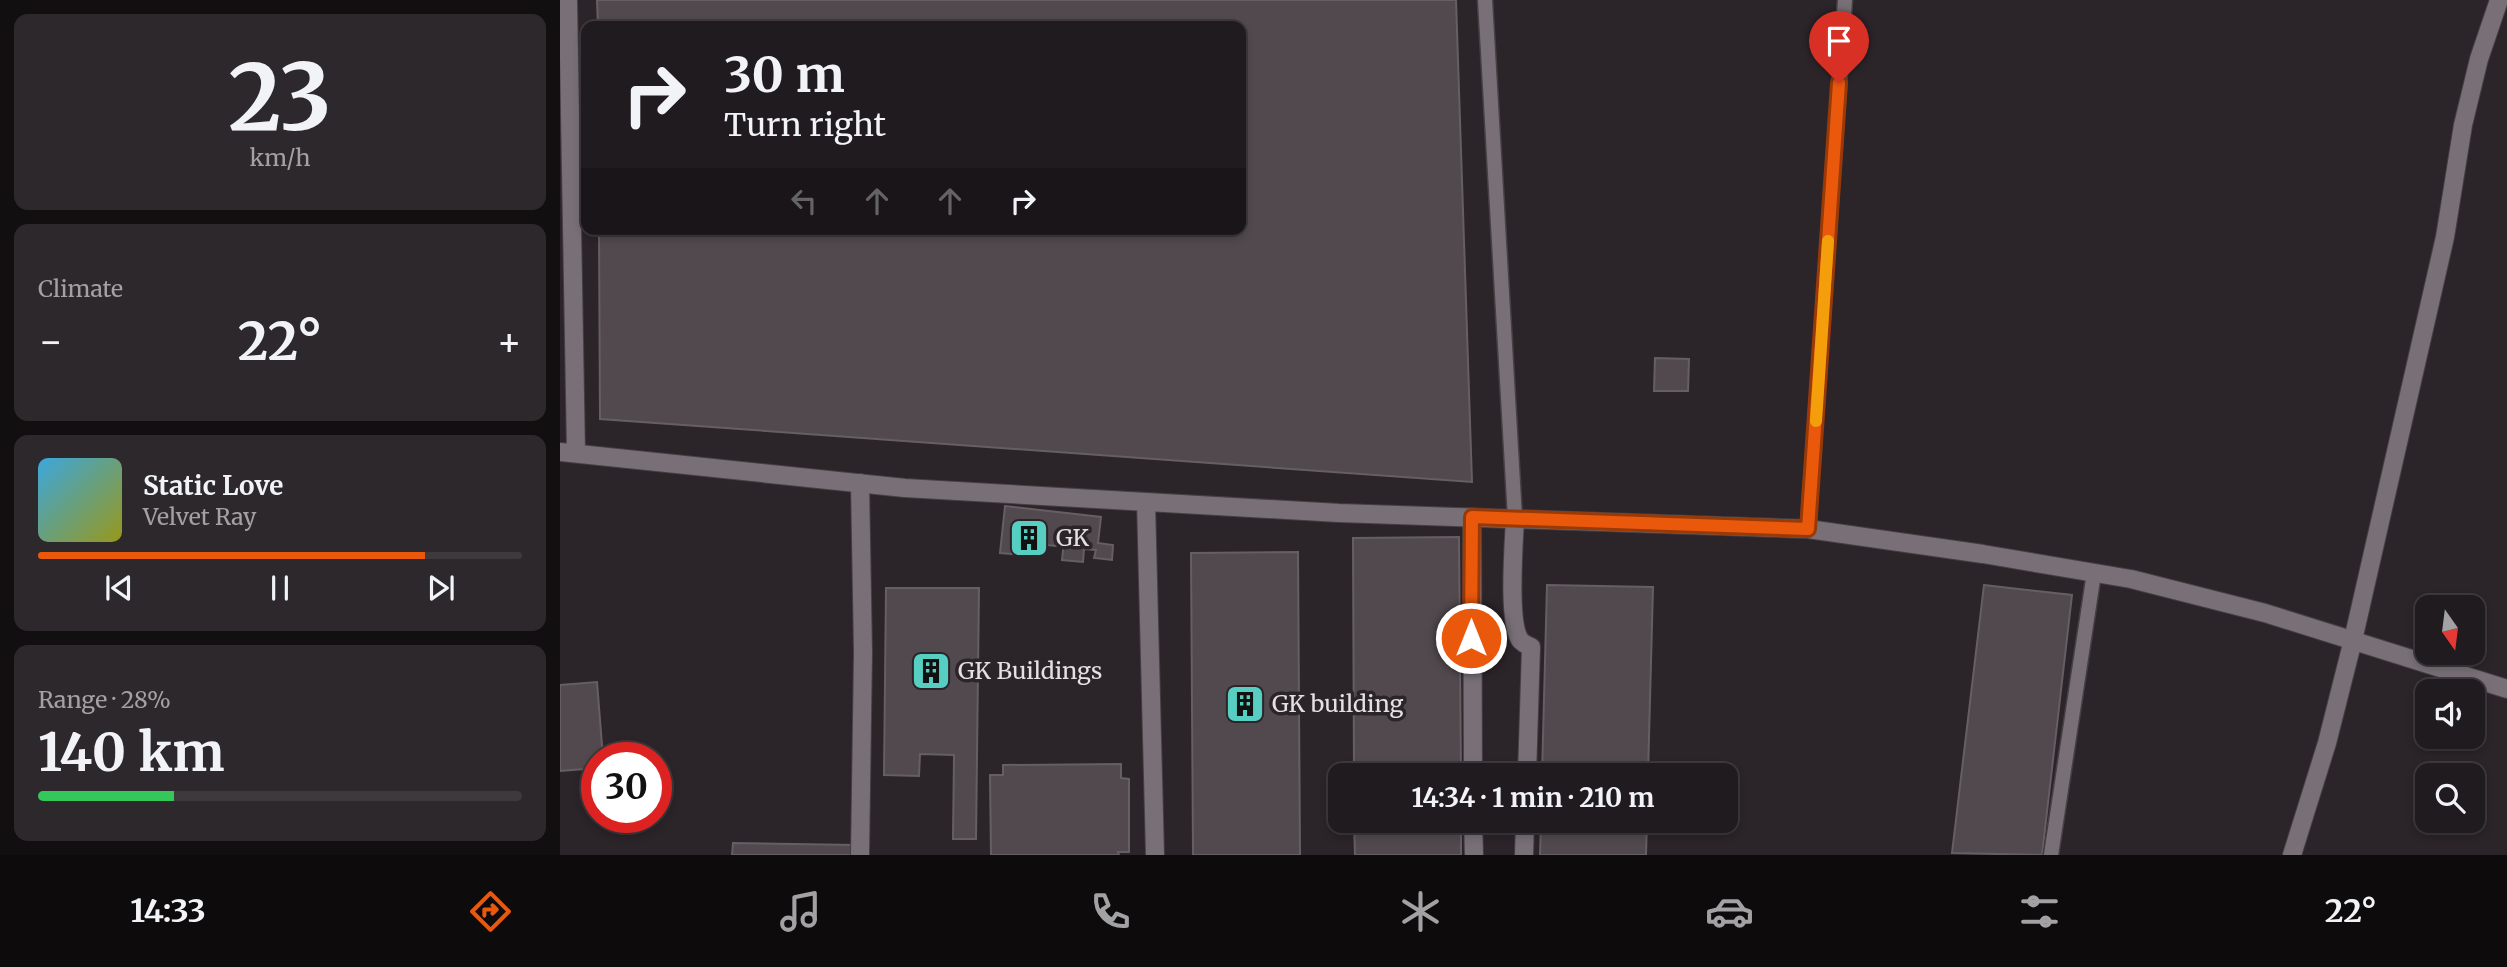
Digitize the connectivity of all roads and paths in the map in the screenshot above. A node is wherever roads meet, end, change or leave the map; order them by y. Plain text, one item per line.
1 (568, 0) edge
2 (1485, 0) edge
3 (1845, 0) edge
4 (2499, 0) edge
5 (568, 452) edge
6 (860, 483) junction
7 (1146, 502) junction
8 (1472, 517) junction
9 (1515, 518) junction
10 (1808, 529) junction
11 (2094, 573) junction
12 (2353, 640) junction
13 (2506, 686) edge
14 (1473, 763) edge
15 (1527, 763) edge
16 (1473, 833) edge
17 (1525, 833) edge
18 (860, 855) edge
19 (1155, 855) edge
20 (1474, 855) edge
21 (1524, 855) edge
22 (2051, 855) edge
23 (2292, 855) edge

1 - 5 street
2 - 9 lane
3 - 10 lane
4 - 12 street
5 - 6 street
6 - 7 street
6 - 18 street
7 - 8 street
7 - 19 street
8 - 9 street
8 - 14 street
9 - 10 street
9 - 15 street
10 - 11 street
11 - 12 street
11 - 22 lane
12 - 13 street
12 - 23 street
16 - 20 street
17 - 21 street

